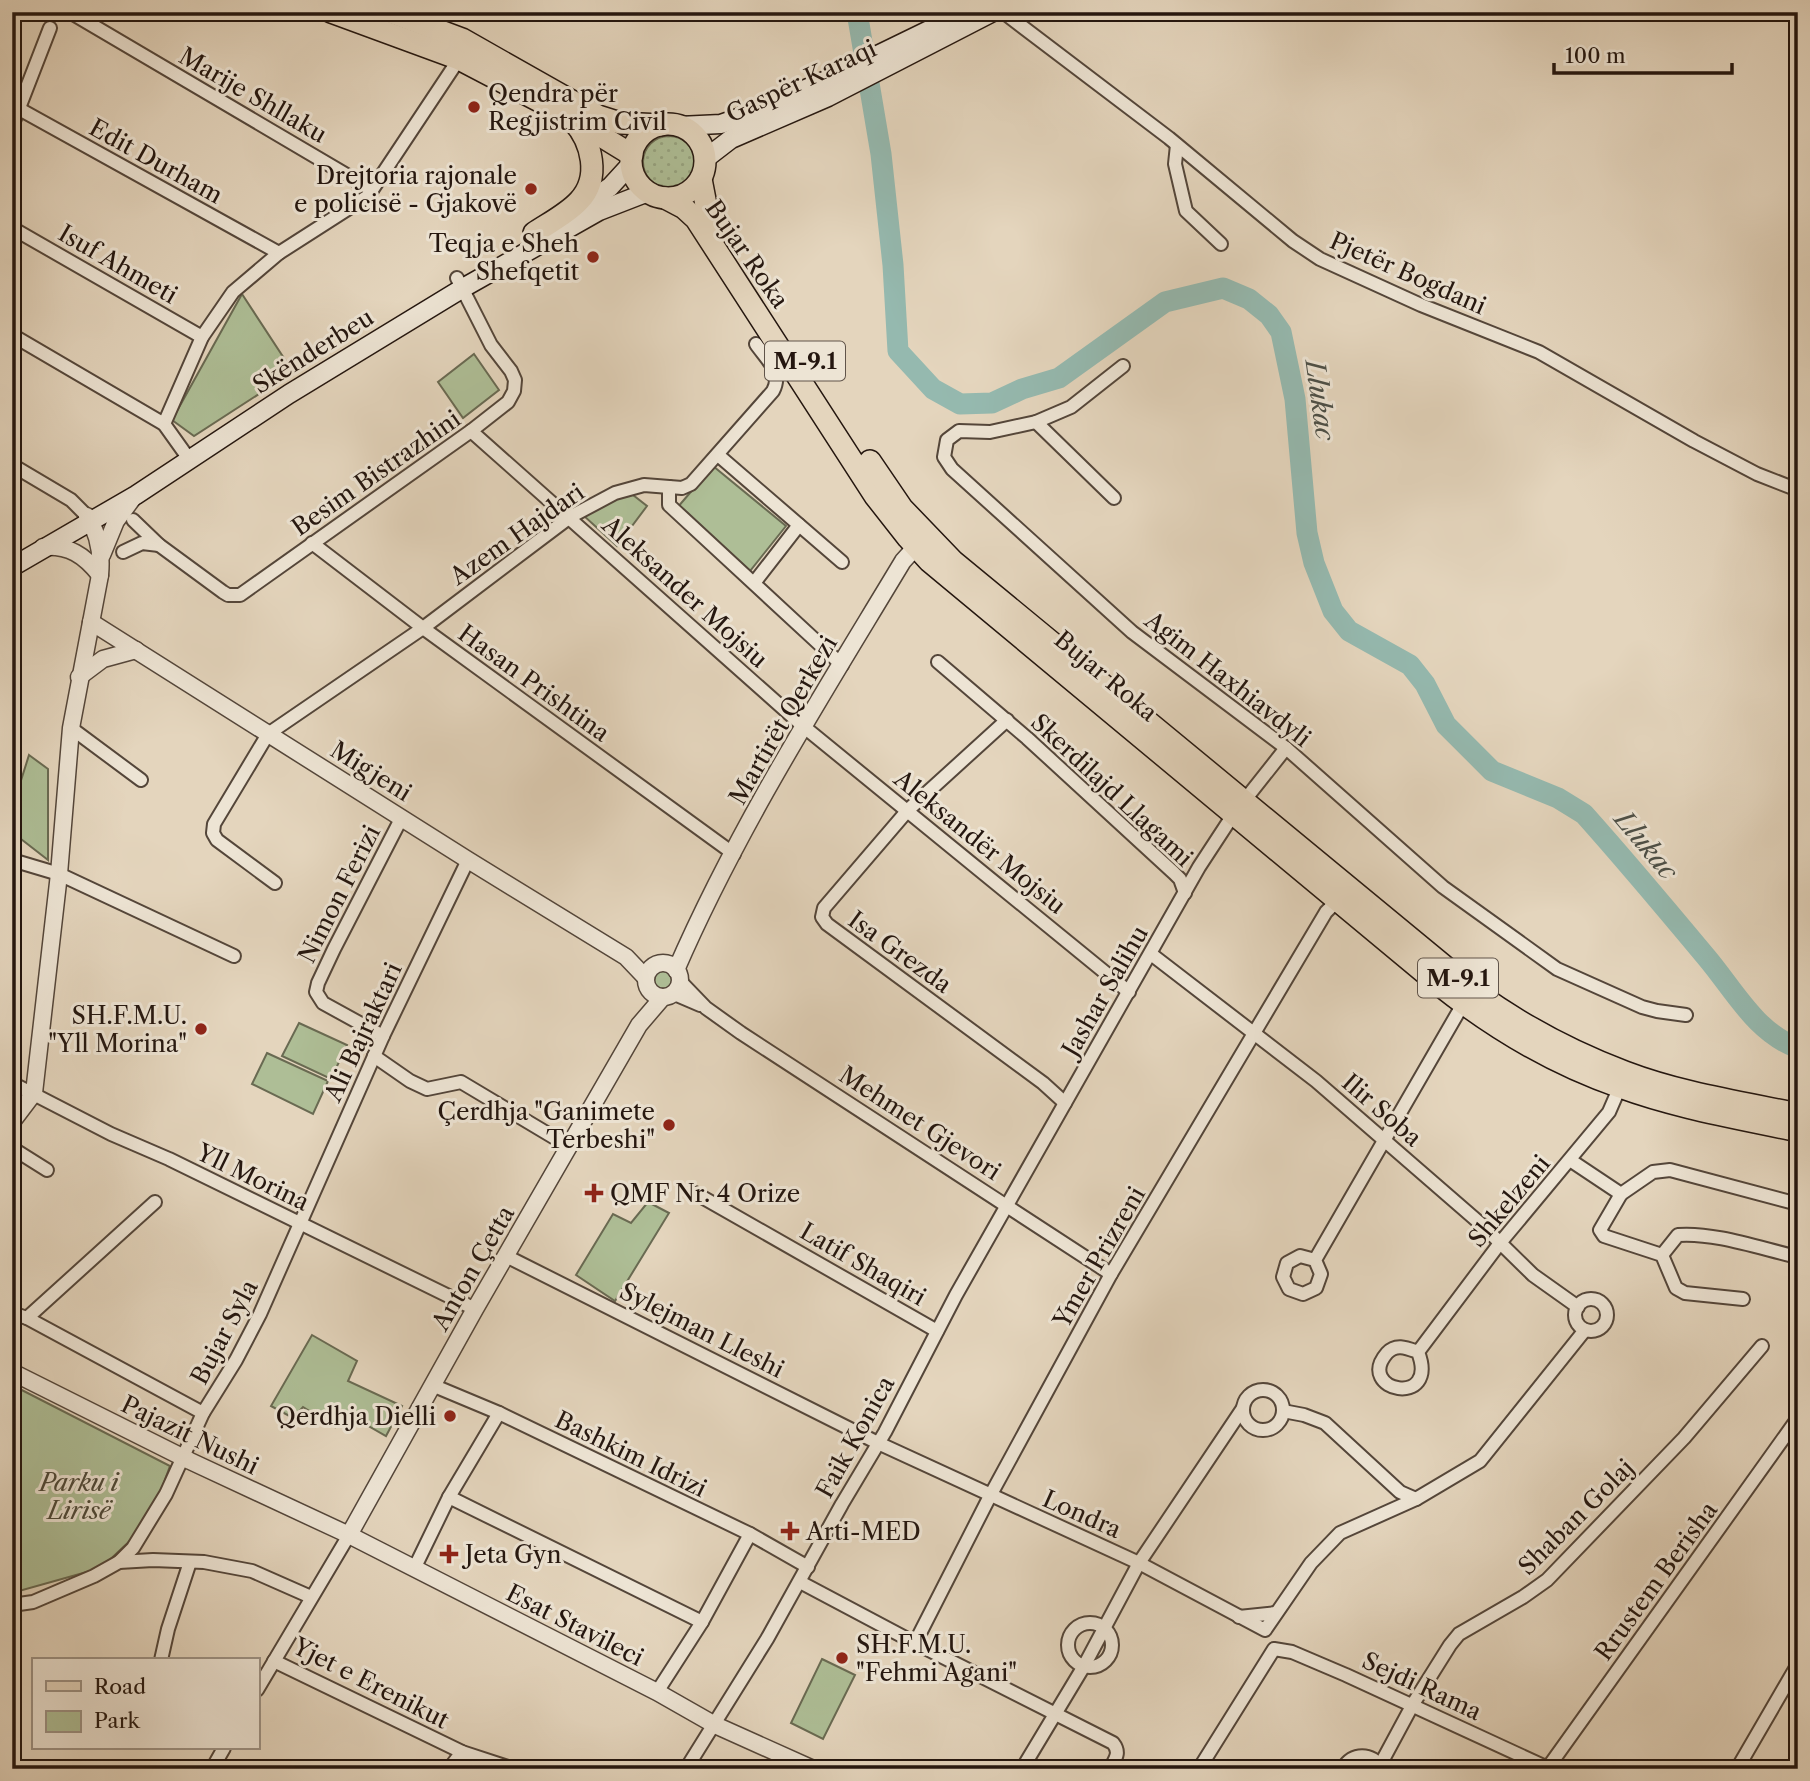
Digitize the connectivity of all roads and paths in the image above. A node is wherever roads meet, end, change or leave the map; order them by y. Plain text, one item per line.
1 (331, 12) edge
2 (390, 12) edge
3 (993, 12) edge
4 (1003, 12) edge
5 (959, 14) edge
6 (75, 15) dead end
7 (50, 29) dead end
8 (459, 59) junction
9 (888, 59) junction
10 (825, 89) junction
11 (15, 107) edge
12 (570, 117) junction
13 (12, 126) edge
14 (670, 126) junction
15 (1177, 145) junction
16 (632, 159) junction
17 (703, 169) junction
18 (372, 190) junction
19 (656, 195) junction
20 (12, 228) edge
21 (534, 233) junction
22 (1221, 244) dead end
23 (279, 253) junction
24 (460, 283) junction
25 (12, 335) edge
26 (202, 337) junction
27 (756, 344) dead end
28 (1124, 366) dead end
29 (1036, 422) junction
30 (164, 425) junction
31 (471, 431) junction
32 (185, 454) junction
33 (718, 454) junction
34 (12, 465) edge
35 (669, 486) junction
36 (1798, 490) edge
37 (136, 495) junction
38 (1114, 498) dead end
39 (570, 517) junction
40 (89, 519) junction
41 (133, 520) dead end
42 (799, 525) junction
43 (920, 541) junction
44 (312, 543) junction
45 (159, 545) junction
46 (43, 547) junction
47 (123, 552) dead end
48 (842, 562) dead end
49 (12, 567) edge
50 (100, 568) junction
51 (754, 583) junction
52 (91, 622) junction
53 (422, 628) junction
54 (136, 650) junction
55 (938, 662) dead end
56 (842, 665) junction
57 (79, 677) junction
58 (1007, 720) junction
59 (803, 726) junction
60 (71, 728) junction
61 (268, 734) junction
62 (1286, 748) junction
63 (141, 780) dead end
64 (1238, 808) junction
65 (908, 810) junction
66 (401, 817) junction
67 (734, 854) junction
68 (12, 860) edge
69 (468, 860) junction
70 (59, 874) junction
71 (275, 883) dead end
72 (1185, 893) junction
73 (1336, 901) junction
74 (1151, 954) junction
75 (234, 956) dead end
76 (663, 979) junction
77 (1129, 992) junction
78 (1463, 1004) junction
79 (1686, 1015) dead end
80 (1255, 1035) junction
81 (383, 1036) junction
82 (374, 1056) junction
83 (1623, 1080) junction
84 (12, 1083) edge
85 (34, 1093) junction
86 (1065, 1103) junction
87 (1798, 1114) edge
88 (12, 1122) edge
89 (1798, 1131) edge
90 (1386, 1141) junction
91 (570, 1147) junction
92 (12, 1148) edge
93 (1570, 1160) junction
94 (47, 1170) dead end
95 (695, 1193) dead end
96 (1621, 1194) junction
97 (155, 1202) dead end
98 (1798, 1204) edge
99 (1007, 1205) junction
100 (299, 1224) junction
101 (1500, 1243) junction
102 (1662, 1255) junction
103 (506, 1256) junction
104 (1798, 1257) edge
105 (1315, 1260) dead end
106 (1111, 1274) junction
107 (1743, 1298) dead end
108 (1578, 1307) junction
109 (475, 1309) junction
110 (12, 1313) edge
111 (27, 1318) junction
112 (1585, 1330) junction
113 (937, 1331) junction
114 (1762, 1346) dead end
115 (1418, 1352) dead end
116 (12, 1372) edge
117 (432, 1385) junction
118 (1243, 1408) junction
119 (1283, 1411) junction
120 (203, 1413) junction
121 (499, 1413) junction
122 (1798, 1418) edge
123 (878, 1443) junction
124 (183, 1458) junction
125 (990, 1496) junction
126 (449, 1497) junction
127 (1416, 1499) junction
128 (750, 1534) junction
129 (349, 1535) junction
130 (119, 1562) junction
131 (190, 1562) junction
132 (1139, 1563) junction
133 (808, 1567) junction
134 (414, 1569) junction
135 (800, 1581) junction
136 (311, 1597) junction
137 (12, 1605) edge
138 (1276, 1613) junction
139 (1239, 1617) junction
140 (702, 1622) junction
141 (1105, 1629) junction
142 (915, 1643) junction
143 (161, 1658) edge
144 (274, 1661) junction
145 (1798, 1664) edge
146 (1084, 1666) junction
147 (259, 1687) edge
148 (657, 1692) junction
149 (1413, 1704) junction
150 (1054, 1713) junction
151 (715, 1725) junction
152 (223, 1750) edge
153 (462, 1752) junction
154 (1380, 1767) edge
155 (1548, 1768) edge
156 (212, 1769) edge
157 (449, 1769) edge
158 (514, 1769) edge
159 (686, 1769) edge
160 (813, 1769) edge
161 (1022, 1769) edge
162 (1110, 1769) edge
163 (1199, 1769) edge
164 (1342, 1769) edge
165 (1737, 1769) edge

1 - 8 main road, M-9.1
2 - 14 main road
3 - 9 main road, Gaspër Karaqi
4 - 15 street, Pjetër Bogdani
5 - 9 main road, Gaspër Karaqi
6 - 18 street, Marije Shllaku
7 - 11 street
8 - 12 main road, M-9.1
8 - 18 street
9 - 10 main road, Gaspër Karaqi
10 - 14 main road, Gaspër Karaqi
10 - 17 main road, Gaspër Karaqi
11 - 13 street
11 - 23 street, Edit Durham
12 - 16 main road, M-9.1
12 - 21 main road
14 - 16 main road
14 - 17 main road, M-9.1
15 - 22 street
15 - 36 street, Pjetër Bogdani
16 - 19 main road, M-9.1
16 - 21 main road, Skënderbeu
17 - 19 main road
17 - 43 main road, Bujar Roka / M-9.1
18 - 23 street
19 - 24 main road, Skënderbeu
19 - 43 main road, Bujar Roka / M-9.1
20 - 26 street, Isuf Ahmeti
21 - 24 main road, Skënderbeu
23 - 26 street
24 - 31 street, Besim Bistrazhini
24 - 32 main road, Skënderbeu
25 - 30 street
26 - 30 street
27 - 33 street, Azem Hajdari
28 - 29 street, Agim Haxhiavdyli
29 - 38 street
29 - 62 street, Agim Haxhiavdyli
30 - 32 street
31 - 39 street, Aleksander Mojsiu
31 - 44 street, Besim Bistrazhini
32 - 37 main road, Skënderbeu
32 - 40 main road, Skënderbeu
33 - 35 street, Azem Hajdari
33 - 42 street
34 - 40 street
35 - 39 street, Azem Hajdari
35 - 51 street
37 - 40 main road, Skënderbeu
37 - 50 street
39 - 53 street, Azem Hajdari
39 - 59 street, Aleksander Mojsiu
40 - 46 main road, Skënderbeu
40 - 50 street
41 - 45 street
42 - 48 street
42 - 51 street
43 - 56 street, Martirët Qerkezi
43 - 64 main road, Bujar Roka / M-9.1
44 - 45 street, Besim Bistrazhini
44 - 53 street, Hasan Prishtina
45 - 47 street
46 - 49 main road, Skënderbeu
46 - 50 street
50 - 52 street
51 - 56 street
52 - 54 street, Migjeni
52 - 57 street
53 - 61 street, Azem Hajdari
53 - 67 street, Hasan Prishtina
54 - 57 street
54 - 61 street, Migjeni
55 - 58 street, Skerdilajd Llagami
56 - 59 street, Martirët Qerkezi
57 - 60 street
58 - 65 street, Skerdilajd Llagami
58 - 72 street, Skerdilajd Llagami
59 - 65 street, Aleksandër Mojsiu
59 - 67 street, Martirët Qerkezi
60 - 63 street
60 - 70 street
61 - 66 street, Migjeni
61 - 71 street
62 - 64 street
62 - 79 street, Agim Haxhiavdyli
64 - 72 street, Jashar Salihu
64 - 73 main road, Bujar Roka / M-9.1
64 - 83 main road, Bujar Roka / M-9.1
65 - 77 street, Aleksandër Mojsiu
65 - 86 street, Isa Grezda
66 - 69 street, Migjeni
66 - 81 street, Nimon Ferizi
67 - 76 street, Martirët Qerkezi
68 - 70 street
69 - 76 street, Migjeni
69 - 81 street, Ali Bajraktari
70 - 75 street
70 - 85 street
72 - 74 street, Jashar Salihu
73 - 78 main road, Bujar Roka / M-9.1
73 - 80 street, Ymer Prizreni
74 - 77 street, Jashar Salihu
74 - 80 street, Ilir Soba
76 - 91 street, Anton Çetta
76 - 99 street, Mehmet Gjevori
77 - 86 street, Jashar Salihu
78 - 83 main road, Bujar Roka / M-9.1
78 - 90 street
80 - 90 street, Ilir Soba
80 - 106 street, Ymer Prizreni
81 - 82 street, Ali Bajraktari
82 - 91 street
82 - 100 street, Ali Bajraktari
83 - 87 main road, M-9.1
83 - 89 main road, M-9.1
83 - 93 street, Shkelzeni
84 - 85 street, Yll Morina
85 - 88 street
85 - 100 street, Yll Morina
86 - 99 street, Jashar Salihu
90 - 101 street, Ilir Soba
90 - 105 street
91 - 103 street, Anton Çetta
92 - 94 street
93 - 96 street
93 - 101 street, Shkelzeni
95 - 113 street, Latif Shaqiri
96 - 98 street
96 - 102 street
97 - 111 street
99 - 106 street, Mehmet Gjevori
99 - 113 street, Faik Konica
100 - 109 street, Yll Morina
100 - 120 street, Bujar Syla
101 - 108 street, Ilir Soba
101 - 115 street, Shkelzeni
102 - 104 street
102 - 107 street
103 - 109 street, Anton Çetta
103 - 123 street, Sylejman Lleshi
106 - 125 street, Ymer Prizreni
108 - 112 street
108 - 112 street
109 - 117 street, Anton Çetta
110 - 111 street
111 - 120 street
112 - 127 street
113 - 123 street, Faik Konica
114 - 149 street, Shaban Golaj
116 - 124 street, Pajazit Nushi
117 - 121 street, Bashkim Idrizi
117 - 129 street, Anton Çetta
118 - 119 street
118 - 119 street
118 - 132 street
119 - 127 street
120 - 124 street, Bujar Syla
121 - 126 street
121 - 128 street, Bashkim Idrizi
122 - 155 street, Rrustem Berisha
123 - 125 street, Londra
123 - 133 street, Faik Konica
124 - 129 street, Pajazit Nushi
124 - 130 street, Bujar Syla
125 - 132 street, Londra
125 - 142 street, Ymer Prizreni
126 - 134 street
126 - 140 street
127 - 138 street
128 - 133 street, Bashkim Idrizi
128 - 140 street
129 - 134 street, Esat Stavileci
129 - 136 street, Yjet e Erenikut
130 - 131 street
130 - 137 street
131 - 136 street
131 - 143 street
132 - 139 street, Londra
132 - 141 street
133 - 135 street, Faik Konica
134 - 148 street, Esat Stavileci
135 - 142 street
135 - 151 street, Faik Konica
136 - 144 street, Yjet e Erenikut
138 - 139 street
138 - 139 street, Londra
140 - 148 street
141 - 146 street
141 - 146 street
142 - 150 street
144 - 147 street
144 - 153 street, Yjet e Erenikut
145 - 165 street
146 - 150 street
148 - 151 street, Esat Stavileci
149 - 154 street, Shaban Golaj
149 - 155 street, Sejdi Rama
149 - 163 street, Sejdi Rama
150 - 161 street
150 - 162 street
151 - 159 street, Faik Konica
151 - 160 street, Esat Stavileci
152 - 156 street
153 - 157 street, Yjet e Erenikut
153 - 158 street, Yjet e Erenikut
154 - 164 street

